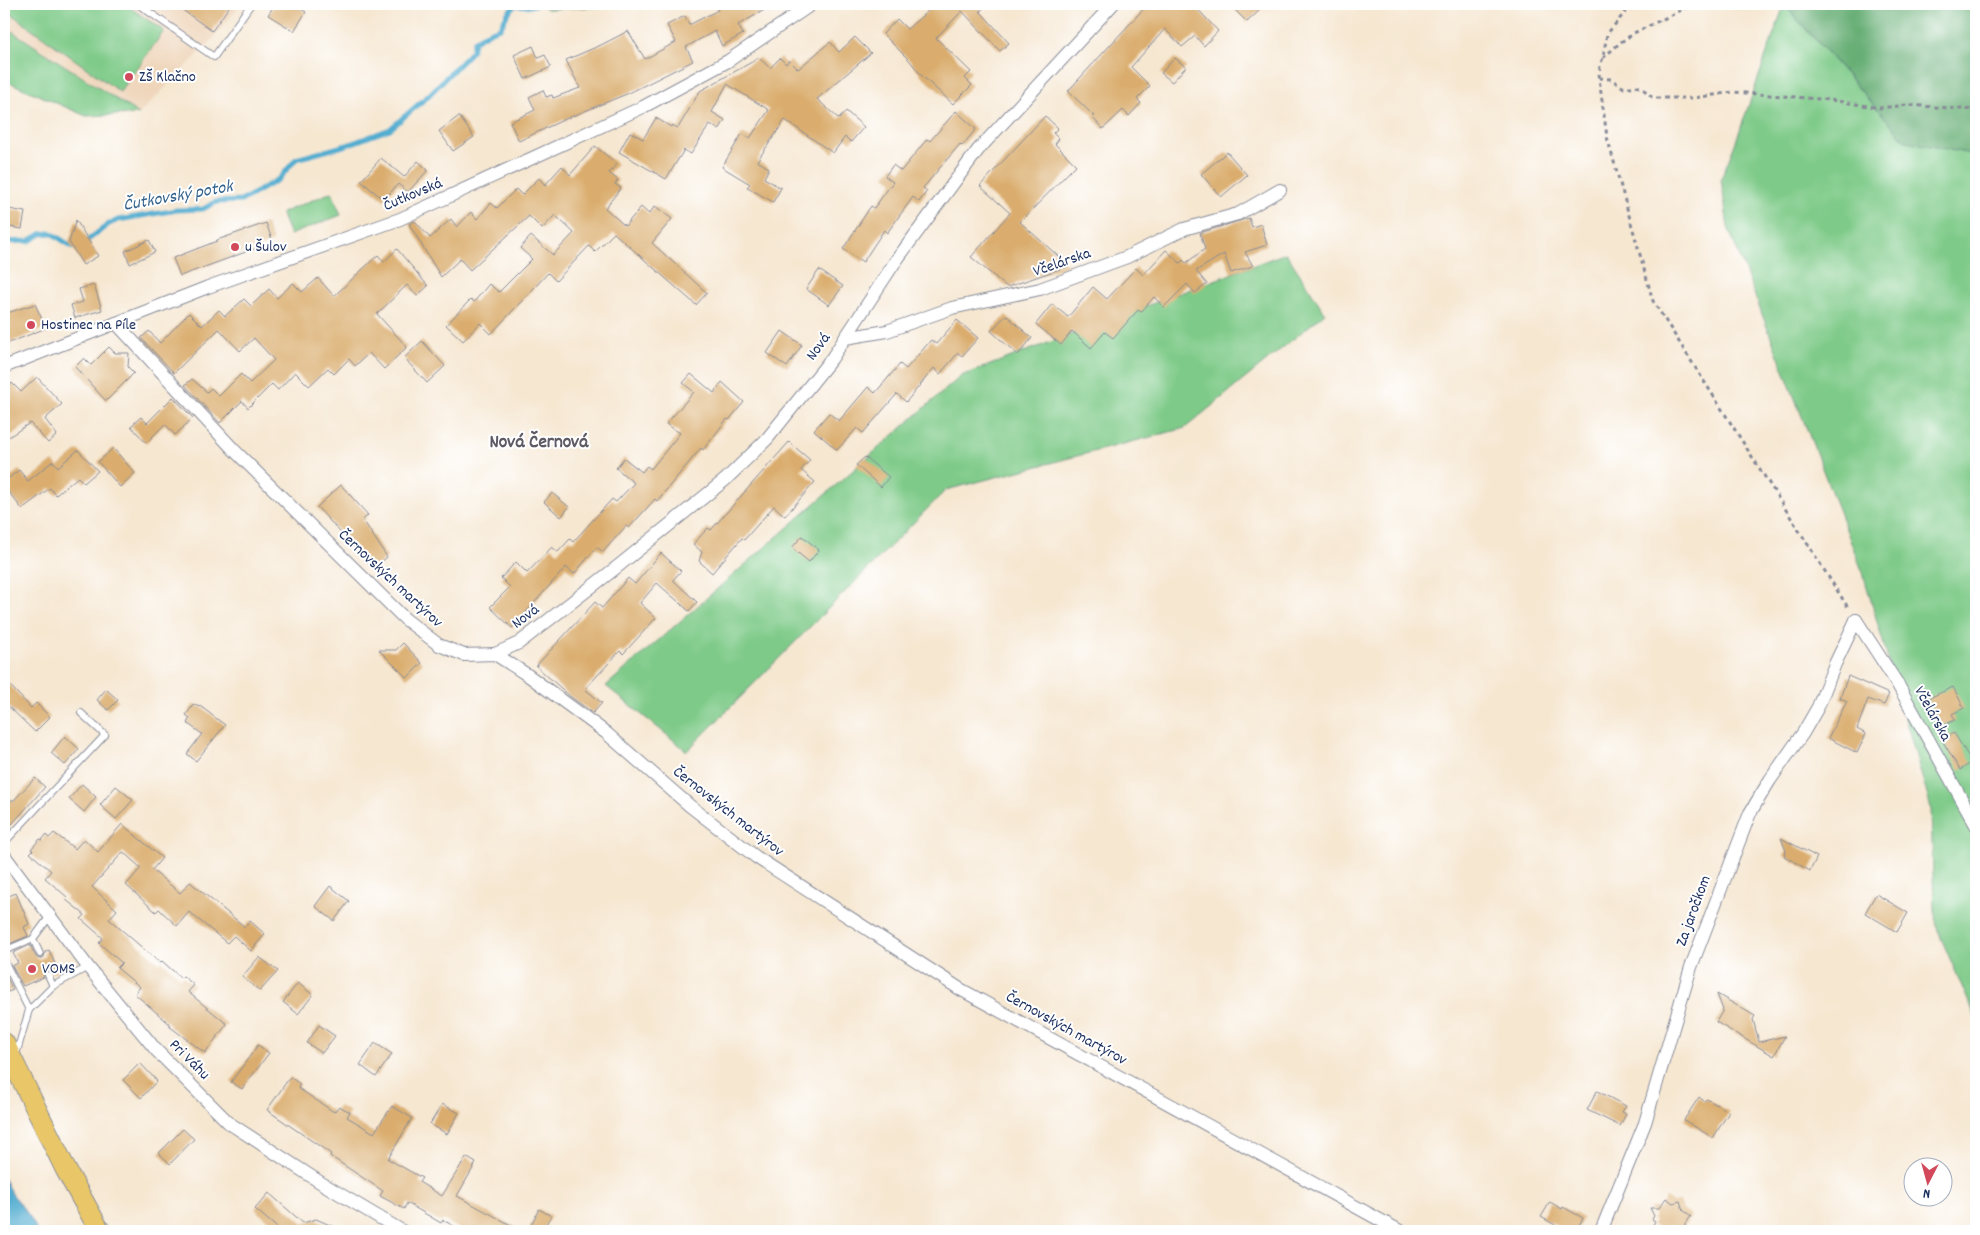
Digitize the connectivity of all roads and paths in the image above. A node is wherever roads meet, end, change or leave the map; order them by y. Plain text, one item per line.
1 (139, 4) edge
2 (251, 4) edge
3 (812, 4) edge
4 (1114, 4) edge
5 (1632, 4) edge
6 (1694, 4) edge
7 (1603, 58) junction
8 (1599, 78) junction
9 (1976, 110) edge
10 (1280, 190) dead end
11 (116, 323) junction
12 (845, 338) junction
13 (4, 367) edge
14 (1856, 620) junction
15 (495, 654) junction
16 (81, 713) dead end
17 (1976, 825) edge
18 (4, 842) edge
19 (4, 855) edge
20 (50, 916) junction
21 (33, 939) junction
22 (4, 951) edge
23 (40, 954) dead end
24 (4, 960) edge
25 (88, 967) junction
26 (48, 975) dead end
27 (53, 986) junction
28 (28, 1010) junction
29 (4, 1043) edge
30 (14, 1063) junction
31 (100, 1231) edge
32 (402, 1231) edge
33 (1400, 1231) edge
34 (1601, 1231) edge

1 - 2 lane
3 - 11 street, Čutkovská
4 - 12 street, Nová
5 - 7 path
6 - 7 path
7 - 8 path
8 - 9 path
8 - 14 path
10 - 12 street, Včelárska
11 - 13 street, Čutkovská
11 - 15 street, Černovských martýrov
12 - 15 street, Nová
14 - 17 street, Včelárska
14 - 34 street, Za jaročkom
15 - 33 street, Černovských martýrov
16 - 18 lane
19 - 20 street, Pri Váhu
20 - 21 lane
20 - 25 street, Pri Váhu
21 - 22 lane
21 - 23 lane
24 - 28 lane
25 - 27 lane
25 - 32 street, Pri Váhu
26 - 27 lane
27 - 28 lane
28 - 30 lane
29 - 30 main road
30 - 31 main road

